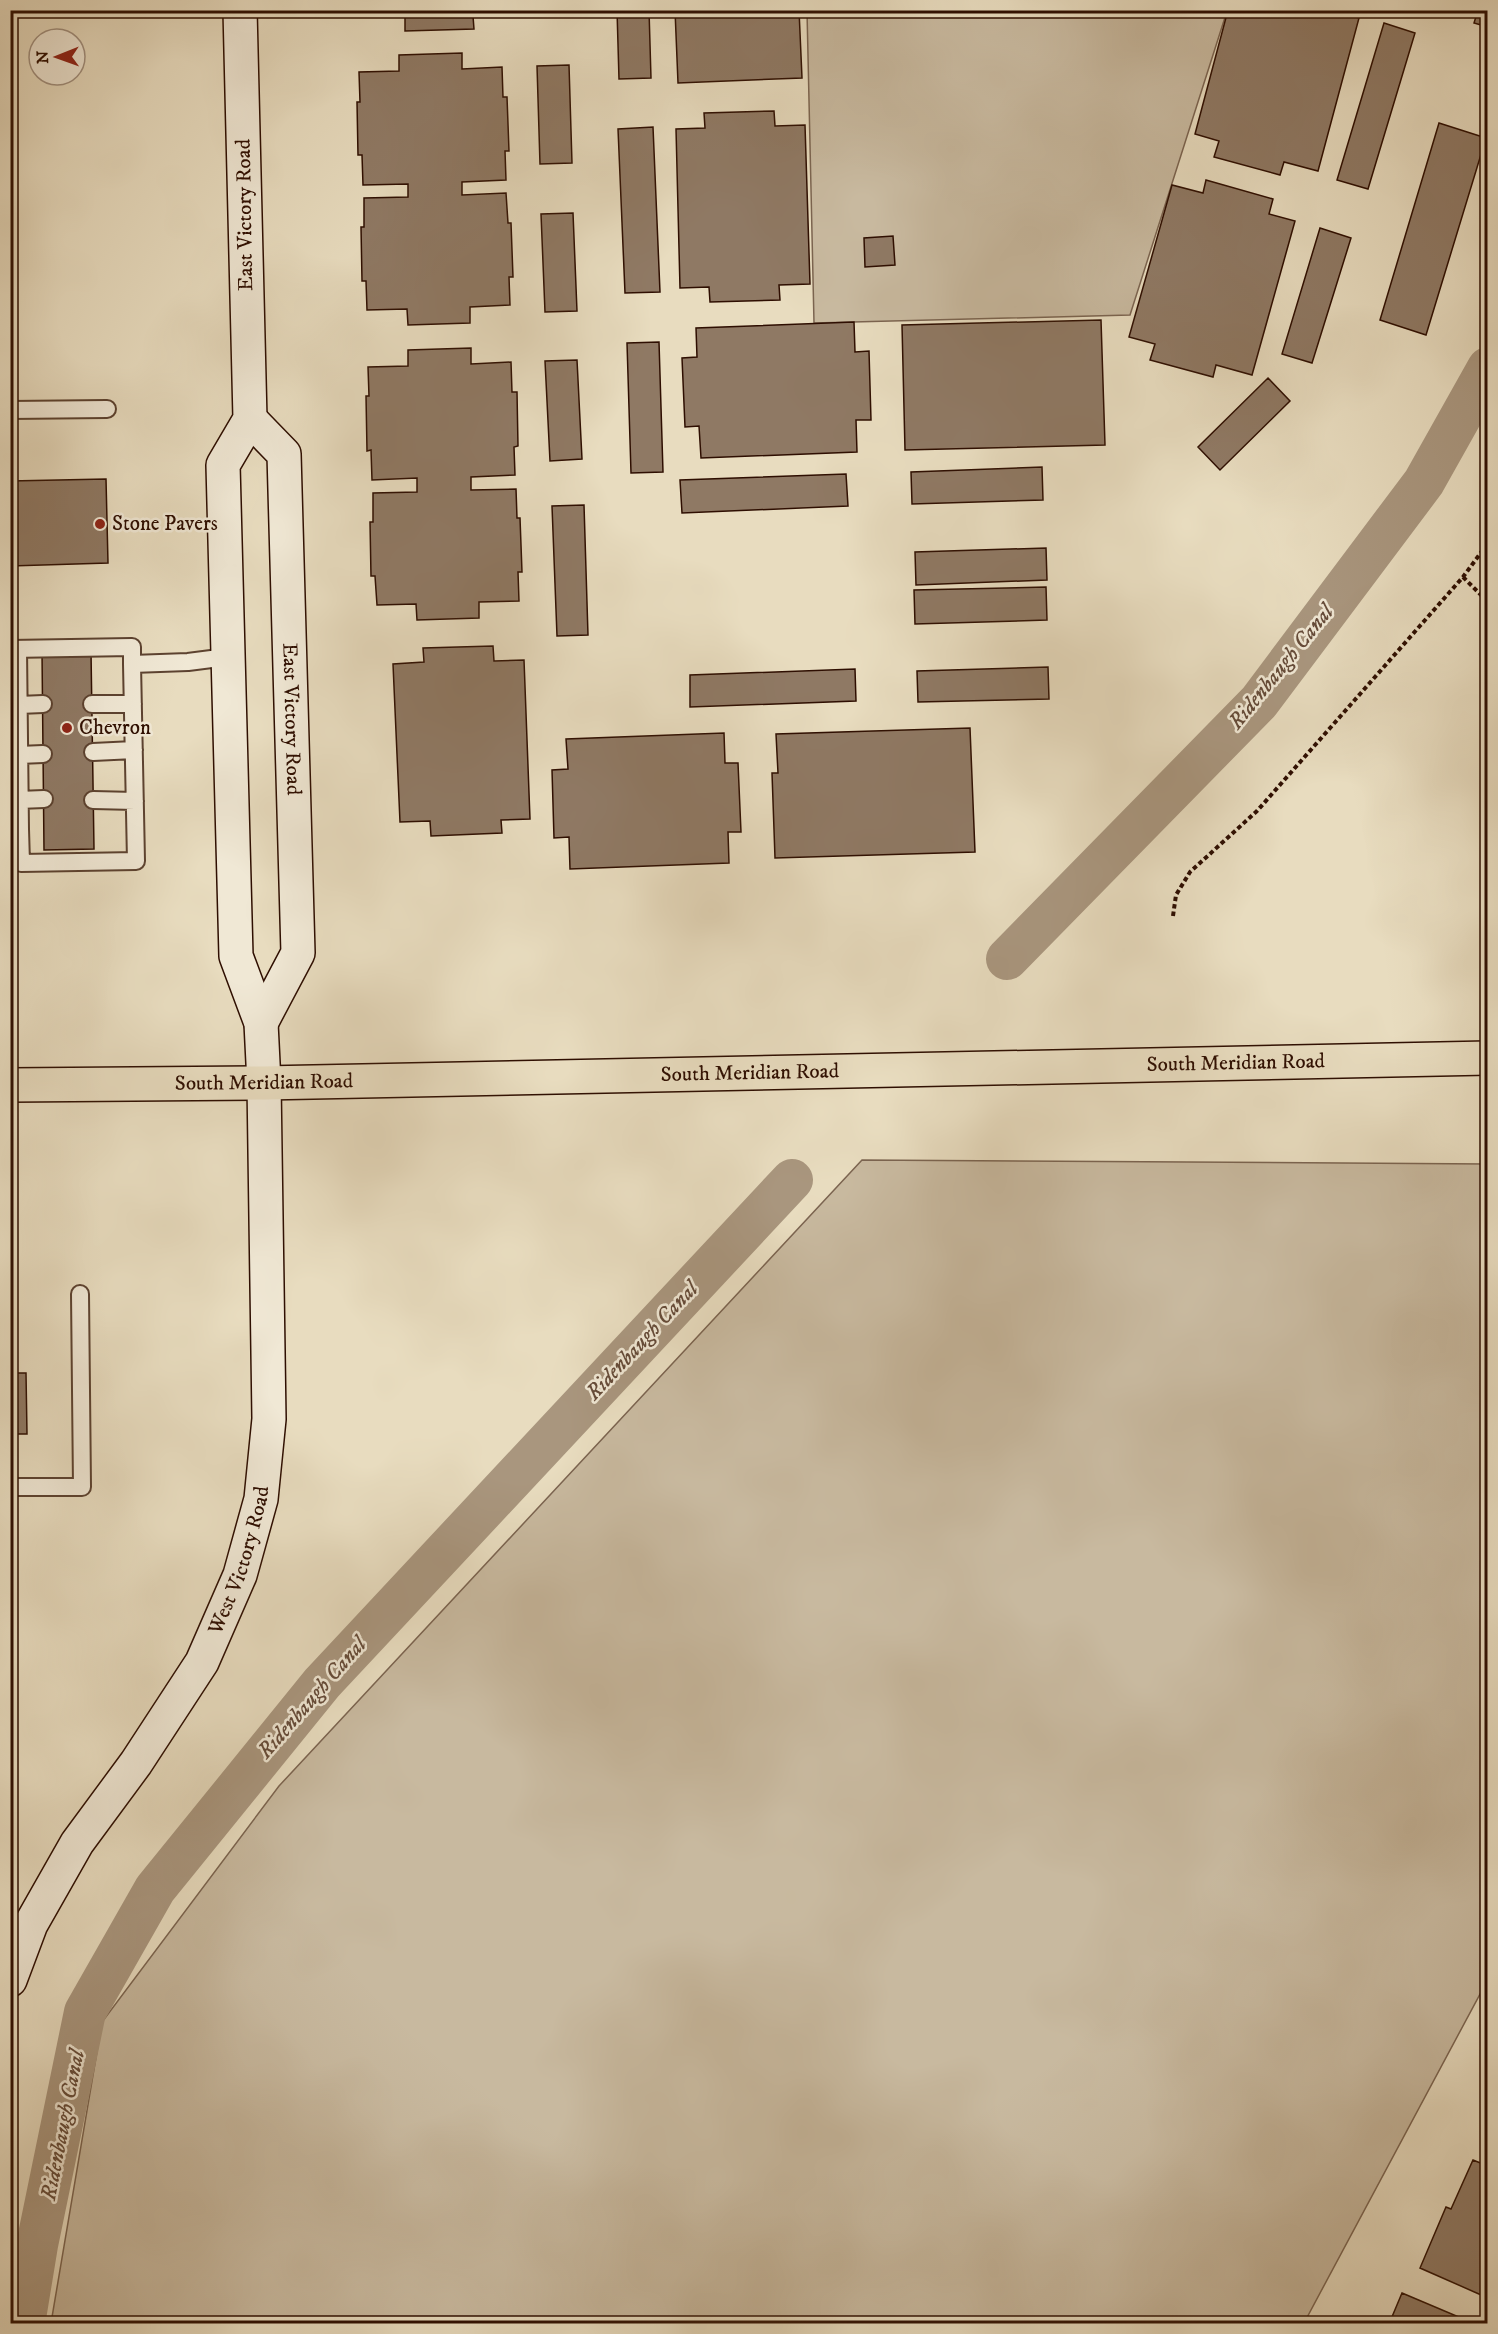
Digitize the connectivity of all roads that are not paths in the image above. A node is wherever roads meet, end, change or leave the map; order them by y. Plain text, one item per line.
1 (240, 10) edge
2 (107, 409) dead end
3 (10, 410) edge
4 (250, 419) junction
5 (14, 649) edge
6 (227, 657) junction
7 (132, 664) junction
8 (43, 704) dead end
9 (92, 704) dead end
10 (133, 704) junction
11 (19, 705) junction
12 (134, 750) junction
13 (93, 752) dead end
14 (43, 754) dead end
15 (19, 755) junction
16 (44, 799) dead end
17 (19, 800) junction
18 (93, 800) dead end
19 (135, 801) junction
20 (15, 829) edge
21 (261, 1023) junction
22 (1488, 1058) edge
23 (264, 1083) junction
24 (10, 1085) edge
25 (80, 1294) dead end
26 (10, 1487) edge
27 (10, 1980) edge

1 - 4 main road, East Victory Road
2 - 3 lane
4 - 6 main road
4 - 21 main road, East Victory Road
5 - 7 lane
5 - 11 lane
6 - 7 lane
6 - 21 main road
7 - 10 lane
8 - 11 lane
9 - 10 lane
10 - 12 lane
11 - 15 lane
12 - 13 lane
12 - 19 lane
14 - 15 lane
15 - 17 lane
16 - 17 lane
17 - 20 lane
18 - 19 lane
19 - 20 lane
21 - 23 main road
22 - 23 main road, South Meridian Road
23 - 24 main road, South Meridian Road
23 - 27 main road, West Victory Road
25 - 26 lane

